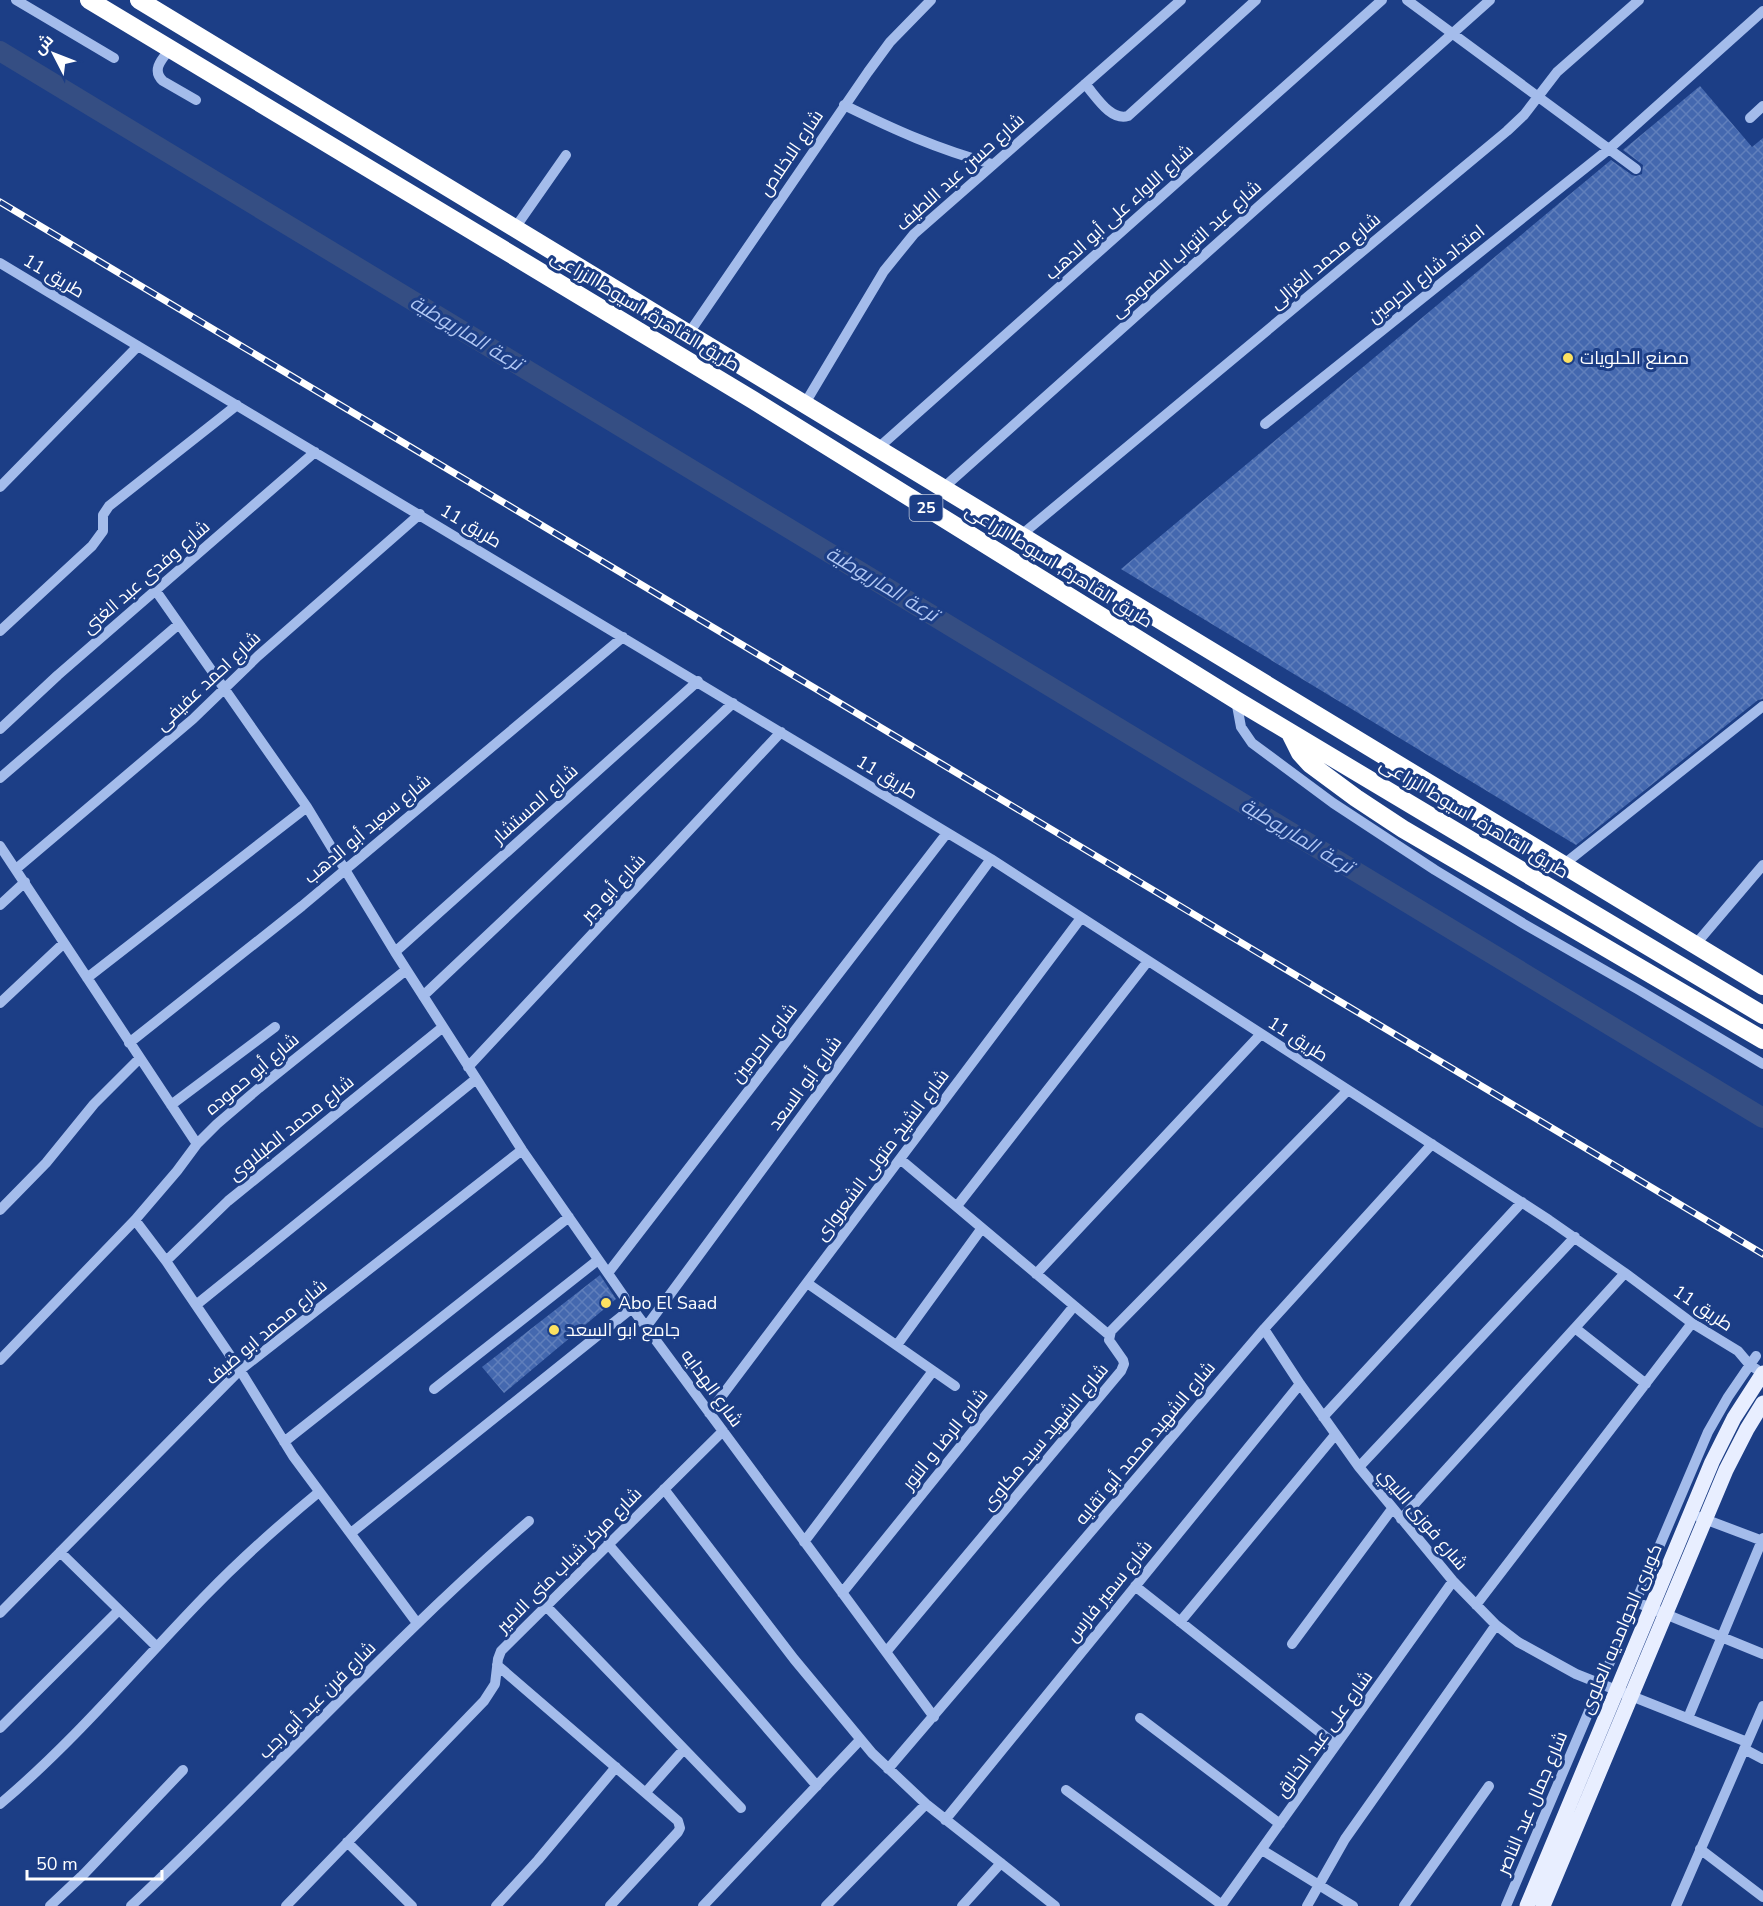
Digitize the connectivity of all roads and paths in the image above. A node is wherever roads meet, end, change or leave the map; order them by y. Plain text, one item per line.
1 (16, 0) edge
2 (89, 0) edge
3 (139, 0) edge
4 (931, 0) edge
5 (1181, 0) edge
6 (1256, 0) edge
7 (1382, 0) edge
8 (1407, 0) edge
9 (1490, 0) edge
10 (1638, 0) edge
11 (1763, 10) edge
12 (1452, 33) junction
13 (170, 49) junction
14 (114, 58) dead end
15 (1085, 84) junction
16 (1538, 96) junction
17 (196, 100) dead end
18 (844, 105) junction
19 (1763, 106) edge
20 (1750, 118) dead end
21 (1609, 149) junction
22 (566, 155) dead end
23 (992, 164) junction
24 (1636, 169) dead end
25 (515, 228) junction
26 (0, 263) edge
27 (689, 333) junction
28 (138, 346) junction
29 (237, 405) junction
30 (804, 405) junction
31 (1265, 424) dead end
32 (876, 449) junction
33 (315, 452) junction
34 (0, 487) edge
35 (942, 489) junction
36 (420, 514) junction
37 (1020, 536) junction
38 (156, 591) junction
39 (179, 624) junction
40 (0, 631) edge
41 (623, 637) junction
42 (698, 681) junction
43 (225, 688) junction
44 (1236, 700) junction
45 (733, 703) junction
46 (1763, 706) edge
47 (0, 729) edge
48 (781, 732) junction
49 (1290, 732) junction
50 (0, 778) edge
51 (307, 807) junction
52 (947, 833) junction
53 (0, 846) edge
54 (991, 859) junction
55 (1563, 865) junction
56 (1763, 865) edge
57 (16, 869) junction
58 (345, 869) junction
59 (25, 882) junction
60 (0, 905) edge
61 (1081, 918) junction
62 (64, 943) junction
63 (1695, 945) junction
64 (395, 952) junction
65 (1148, 961) junction
66 (406, 970) junction
67 (87, 978) junction
68 (1763, 986) edge
69 (423, 996) junction
70 (0, 1003) edge
71 (1763, 1015) edge
72 (275, 1027) dead end
73 (443, 1027) junction
74 (1261, 1034) junction
75 (1763, 1040) edge
76 (129, 1043) junction
77 (140, 1058) junction
78 (1763, 1064) edge
79 (468, 1067) junction
80 (476, 1079) junction
81 (1348, 1090) junction
82 (171, 1105) junction
83 (197, 1144) junction
84 (1432, 1144) junction
85 (522, 1150) junction
86 (900, 1159) junction
87 (1522, 1202) junction
88 (957, 1206) junction
89 (0, 1210) edge
90 (569, 1217) junction
91 (135, 1220) junction
92 (982, 1228) junction
93 (1575, 1238) junction
94 (598, 1260) junction
95 (166, 1261) junction
96 (608, 1273) junction
97 (1625, 1273) junction
98 (1036, 1274) junction
99 (807, 1282) junction
100 (196, 1305) junction
101 (1074, 1306) junction
102 (632, 1308) junction
103 (1692, 1323) junction
104 (646, 1327) junction
105 (1575, 1328) junction
106 (1264, 1329) junction
107 (1109, 1335) junction
108 (897, 1345) junction
109 (0, 1360) edge
110 (1756, 1360) edge
111 (240, 1370) junction
112 (933, 1371) junction
113 (1763, 1374) edge
114 (1300, 1384) junction
115 (1646, 1384) junction
116 (955, 1386) dead end
117 (434, 1389) dead end
118 (1763, 1403) edge
119 (709, 1413) junction
120 (1323, 1417) junction
121 (723, 1431) junction
122 (1335, 1435) junction
123 (284, 1442) junction
124 (1359, 1467) junction
125 (664, 1489) junction
126 (319, 1492) junction
127 (1392, 1509) junction
128 (1675, 1509) junction
129 (1401, 1519) junction
130 (529, 1521) dead end
131 (351, 1533) junction
132 (1763, 1540) edge
133 (804, 1542) junction
134 (608, 1544) junction
135 (60, 1552) junction
136 (1453, 1581) junction
137 (1135, 1586) junction
138 (842, 1593) junction
139 (1636, 1602) junction
140 (1476, 1605) junction
141 (546, 1606) junction
142 (119, 1610) junction
143 (0, 1613) edge
144 (1180, 1622) junction
145 (417, 1623) junction
146 (1496, 1624) junction
147 (1722, 1637) junction
148 (1292, 1644) dead end
149 (157, 1647) junction
150 (886, 1652) junction
151 (1763, 1654) edge
152 (497, 1665) junction
153 (1600, 1684) junction
154 (1763, 1706) edge
155 (933, 1717) junction
156 (1140, 1718) dead end
157 (1688, 1718) junction
158 (0, 1728) edge
159 (861, 1740) junction
160 (1336, 1745) junction
161 (1746, 1745) junction
162 (684, 1749) junction
163 (1763, 1760) edge
164 (616, 1767) junction
165 (888, 1769) junction
166 (183, 1770) dead end
167 (817, 1786) junction
168 (1489, 1786) dead end
169 (1066, 1790) dead end
170 (646, 1792) junction
171 (0, 1804) edge
172 (926, 1804) junction
173 (741, 1808) dead end
174 (945, 1820) junction
175 (1280, 1824) junction
176 (347, 1842) junction
177 (1700, 1849) junction
178 (1262, 1850) junction
179 (1001, 1863) junction
180 (1319, 1885) junction
181 (1763, 1897) edge
182 (290, 1905) edge
183 (1222, 1905) edge
184 (50, 1906) edge
185 (131, 1906) edge
186 (412, 1906) edge
187 (496, 1906) edge
188 (610, 1906) edge
189 (703, 1906) edge
190 (826, 1906) edge
191 (962, 1906) edge
192 (1055, 1906) edge
193 (1307, 1906) edge
194 (1353, 1906) edge
195 (1404, 1906) edge
196 (1506, 1906) edge
197 (1527, 1906) edge
198 (1543, 1906) edge
199 (1676, 1906) edge

1 - 14 street
2 - 13 highway, طريق القاهرة, اسيوط الزراعى / 25
3 - 25 highway, طريق القاهرة, اسيوط الزراعى / 25
4 - 18 street, شارع الاخلاص
5 - 15 street, شارع حسن عبد اللطيف
6 - 15 street
7 - 32 street, شارع اللواء على أبو الدهب
8 - 12 street
9 - 12 street, شارع عبد التواب الطموهى
10 - 16 street, شارع محمد الغزالى
11 - 21 street
12 - 16 street
12 - 35 street, شارع عبد التواب الطموهى
13 - 17 street
13 - 44 highway, طريق القاهرة, اسيوط الزراعى / 25
15 - 23 street, شارع حسن عبد اللطيف
16 - 21 street
16 - 37 street, شارع محمد الغزالى
18 - 23 street
18 - 27 street, شارع الاخلاص
19 - 20 street
21 - 24 street
21 - 31 street, امتداد شارع الحرمين
22 - 25 street
23 - 30 street, شارع حسن عبد اللطيف
25 - 27 highway, طريق القاهرة, اسيوط الزراعى / 25
26 - 28 street, طريق 11
27 - 30 highway, طريق القاهرة, اسيوط الزراعى / 25
28 - 29 street, طريق 11
28 - 34 street
29 - 33 street, طريق 11
29 - 40 street
30 - 32 highway, طريق القاهرة, اسيوط الزراعى / 25
32 - 35 highway, طريق القاهرة, اسيوط الزراعى / 25
33 - 36 street, طريق 11
33 - 38 street, شارع وفدى عبد الغنى
35 - 37 highway, طريق القاهرة, اسيوط الزراعى / 25
36 - 41 street, طريق 11
36 - 43 street, شارع احمد عفيفى
37 - 55 highway, طريق القاهرة, اسيوط الزراعى / 25
38 - 39 street, شارع الهدايه
38 - 47 street, شارع وفدى عبد الغنى
39 - 43 street, شارع الهدايه
39 - 50 street
41 - 42 street, طريق 11
41 - 58 street, شارع سعيد أبو الدهب
42 - 45 street, طريق 11
42 - 64 street, شارع المستشار
43 - 51 street, شارع الهدايه
43 - 57 street, شارع احمد عفيفى
44 - 49 highway, طريق القاهرة, اسيوط الزراعى / 25
44 - 78 street
45 - 48 street, طريق 11
45 - 69 street
46 - 55 street
48 - 52 street, طريق 11
48 - 79 street, شارع أبو جبر
49 - 71 highway, طريق القاهرة, اسيوط الزراعى / 25
49 - 75 highway
51 - 58 street, شارع الهدايه
51 - 67 street
52 - 54 street, طريق 11
52 - 96 street, شارع الحرمين
53 - 57 street
54 - 61 street, طريق 11
54 - 104 street, شارع أبو السعد
55 - 63 highway, طريق القاهرة, اسيوط الزراعى / 25
56 - 63 street
57 - 59 street
58 - 64 street, شارع الهدايه
58 - 76 street, شارع سعيد أبو الدهب
59 - 60 street
59 - 62 street
61 - 65 street, طريق 11
61 - 86 street, شارع الشيخ متولى الشعرواى
62 - 67 street
62 - 70 street
63 - 68 highway, طريق القاهرة, اسيوط الزراعى / 25
64 - 66 street, شارع الهدايه
65 - 74 street, طريق 11
65 - 88 street
66 - 69 street, شارع الهدايه
66 - 83 street, شارع أبو حموده
67 - 76 street
69 - 73 street, شارع الهدايه
72 - 82 street
73 - 79 street, شارع الهدايه
73 - 95 street, شارع محمد الطبلاوى
74 - 81 street, طريق 11
74 - 98 street
76 - 77 street
77 - 82 street
77 - 89 street
79 - 80 street, شارع الهدايه
80 - 85 street, شارع الهدايه
80 - 100 street
81 - 84 street, طريق 11
81 - 107 street, شارع الشهيد سيد مكاوى
82 - 83 street
83 - 91 street, شارع أبو حموده
84 - 87 street, طريق 11
84 - 106 street, شارع الشهيد محمد أبو تقايه
85 - 90 street, شارع الهدايه
85 - 111 street, شارع محمد ابو ضيف
86 - 88 street
86 - 99 street, شارع الشيخ متولى الشعرواى
87 - 93 street, طريق 11
87 - 120 street
88 - 92 street
90 - 94 street, شارع الهدايه
90 - 123 street
91 - 95 street
91 - 109 street, شارع أبو حموده
92 - 98 street
92 - 108 street
93 - 97 street, طريق 11
93 - 124 street
94 - 96 street, شارع الهدايه
94 - 117 street
95 - 100 street
96 - 102 street, شارع الهدايه
97 - 103 street, طريق 11
97 - 105 street
98 - 101 street
99 - 108 street
99 - 119 street, شارع الشيخ متولى الشعرواى
100 - 111 street
101 - 107 street
101 - 138 street, شارع الرضا و النور
102 - 104 street, شارع الهدايه
102 - 131 street
103 - 110 street, طريق 11
103 - 115 street
104 - 119 street, شارع الهدايه
105 - 115 street
105 - 129 street
106 - 114 street, شارع فوزى الليبي
106 - 155 street, شارع الشهيد محمد أبو تقايه
107 - 150 street, شارع الشهيد سيد مكاوى
108 - 112 street
110 - 113 street, طريق 11
110 - 128 street, شارع جمال عبد الناصر
111 - 123 street
111 - 135 street, شارع محمد ابو ضيف
112 - 116 street
112 - 133 street
113 - 197 main road, كوبرى الحوامديه العلوى, bridge
114 - 120 street, شارع فوزى الليبي
114 - 137 street, شارع سمير فارس
115 - 140 street
118 - 198 main road, كوبرى الحوامديه العلوى, bridge
119 - 121 street, شارع الهدايه
120 - 122 street, شارع فوزى الليبي
121 - 125 street, شارع مركز شباب منى الامير
121 - 133 street, شارع الهدايه
122 - 124 street, شارع فوزى الليبي
122 - 144 street
123 - 126 street
124 - 127 street, شارع فوزى الليبي
125 - 134 street, شارع مركز شباب منى الامير
125 - 159 street
126 - 131 street
126 - 149 street
127 - 129 street, شارع فوزى الليبي
127 - 148 street
128 - 132 street
128 - 139 street, شارع جمال عبد الناصر
129 - 136 street, شارع فوزى الليبي
130 - 145 street, شارع فرن عيد أبو رجب
131 - 145 street
132 - 147 street
133 - 138 street, شارع الهدايه
134 - 141 street, شارع مركز شباب منى الامير
134 - 167 street
135 - 142 street
135 - 143 street, شارع محمد ابو ضيف
136 - 140 street, شارع فوزى الليبي
136 - 160 street, شارع على عبد الخالق
137 - 144 street
137 - 174 street, شارع سمير فارس
138 - 150 street, شارع الهدايه
139 - 147 street
139 - 153 street, شارع جمال عبد الناصر
140 - 146 street, شارع فوزى الليبي
141 - 152 street, شارع مركز شباب منى الامير
141 - 162 street
142 - 149 street
142 - 158 street
144 - 160 street
145 - 185 street, شارع فرن عيد أبو رجب
146 - 153 street, شارع فوزى الليبي
146 - 180 street
147 - 151 street
147 - 157 street
149 - 171 street
150 - 155 street, شارع الهدايه
152 - 164 street
152 - 176 street, شارع مركز شباب منى الامير
153 - 157 street, شارع فوزى الليبي
153 - 196 street, شارع جمال عبد الناصر
154 - 161 street
155 - 165 street, شارع الشهيد محمد أبو تقايه
156 - 175 street
157 - 161 street, شارع فوزى الليبي
159 - 165 street
159 - 167 street
160 - 175 street, شارع على عبد الخالق
161 - 163 street, شارع فوزى الليبي
161 - 177 street
162 - 170 street
162 - 173 street
164 - 170 street
164 - 187 street
165 - 172 street
166 - 184 street
167 - 189 street
168 - 195 street
169 - 183 street
170 - 188 street
172 - 174 street
172 - 190 street
174 - 179 street
175 - 178 street, شارع على عبد الخالق
176 - 182 street, شارع مركز شباب منى الامير
176 - 186 street
177 - 181 street
177 - 199 street
178 - 180 street
178 - 183 street, شارع على عبد الخالق
179 - 191 street
179 - 192 street
180 - 193 street
180 - 194 street

